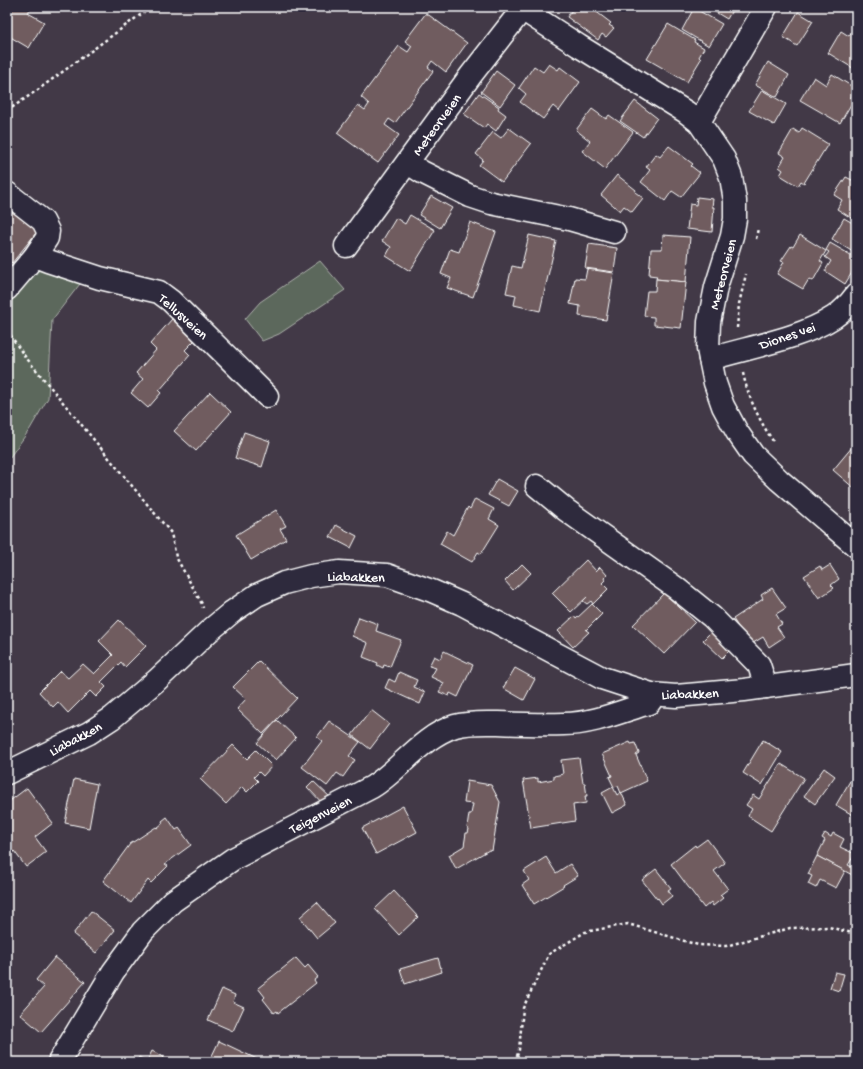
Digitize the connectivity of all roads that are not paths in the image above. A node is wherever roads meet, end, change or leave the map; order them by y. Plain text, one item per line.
1 (766, 7) edge
2 (523, 8) edge
3 (699, 122) junction
4 (408, 163) junction
5 (7, 193) edge
6 (614, 232) dead end
7 (346, 246) dead end
8 (35, 256) junction
9 (7, 289) edge
10 (856, 295) edge
11 (710, 359) junction
12 (267, 396) dead end
13 (537, 486) dead end
14 (856, 546) edge
15 (856, 675) edge
16 (766, 687) junction
17 (651, 694) junction
18 (7, 774) edge
19 (59, 1062) edge

1 - 3 street
2 - 3 street, Meteorveien
2 - 4 street, Meteorveien
3 - 11 street, Meteorveien
4 - 6 street, Meteorveien
4 - 7 street, Meteorveien
5 - 8 street
8 - 9 street
8 - 12 street, Tellusveien
10 - 11 street, Diones vei
11 - 14 street, Meteorveien
13 - 16 street
15 - 16 street, Liabakken
16 - 17 street, Liabakken
17 - 18 street, Liabakken
17 - 19 street, Teigenveien

